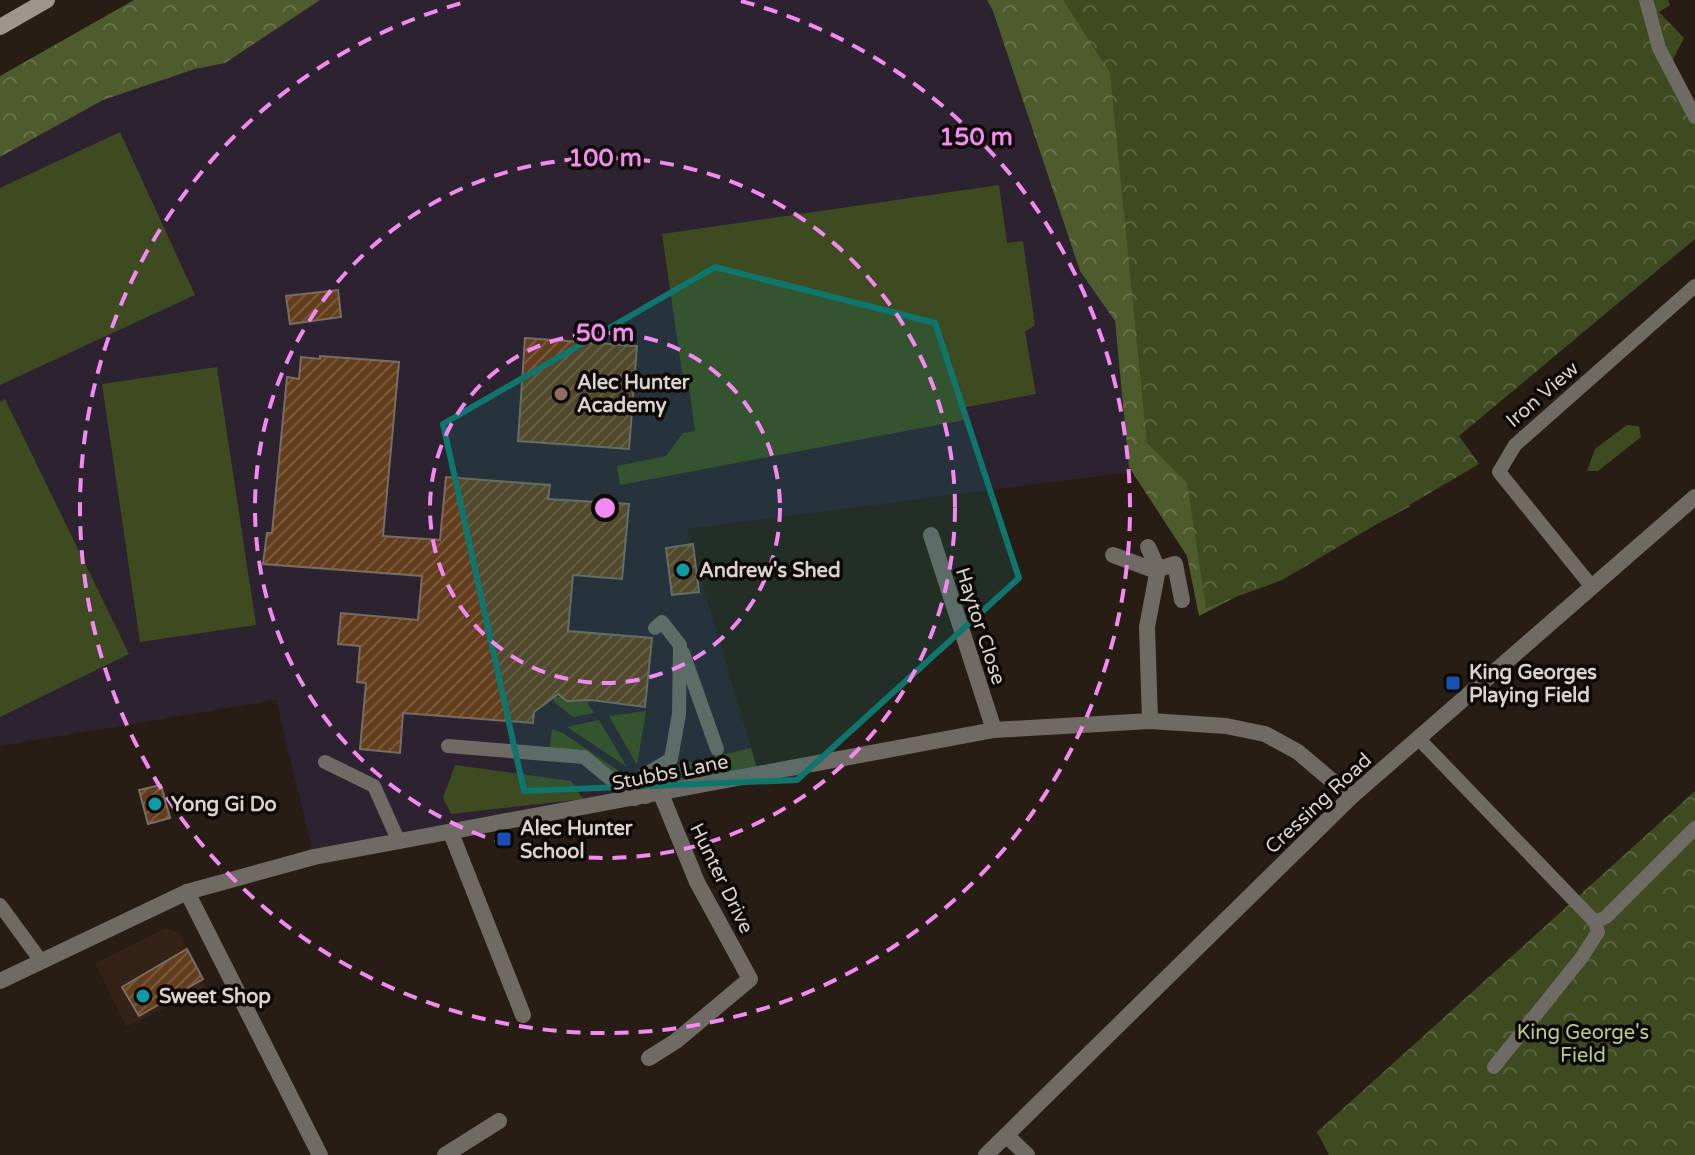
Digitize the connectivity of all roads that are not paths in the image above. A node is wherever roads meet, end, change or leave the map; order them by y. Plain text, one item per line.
1 (47, 0) edge
2 (1646, 0) edge
3 (0, 27) edge
4 (1695, 117) edge
5 (1695, 286) edge
6 (1695, 497) edge
7 (931, 535) dead end
8 (1148, 547) dead end
9 (1113, 555) dead end
10 (1158, 569) junction
11 (1592, 587) junction
12 (1182, 600) dead end
13 (655, 628) dead end
14 (680, 645) junction
15 (1150, 721) junction
16 (994, 730) junction
17 (1418, 738) junction
18 (448, 746) dead end
19 (717, 749) dead end
20 (325, 762) dead end
21 (647, 796) junction
22 (1351, 797) junction
23 (1695, 828) edge
24 (451, 833) junction
25 (399, 842) junction
26 (187, 892) junction
27 (0, 905) edge
28 (1595, 922) junction
29 (41, 961) junction
30 (0, 981) edge
31 (523, 1015) dead end
32 (649, 1058) dead end
33 (1494, 1067) dead end
34 (499, 1121) dead end
35 (1007, 1136) junction
36 (320, 1155) edge
37 (445, 1155) edge
38 (986, 1155) edge
39 (1027, 1155) edge

1 - 3 main road
2 - 4 lane
5 - 11 lane, Iron View
6 - 11 street, Cressing Road
7 - 16 street, Haytor Close
8 - 10 street
9 - 10 street
10 - 12 street
10 - 15 street
11 - 17 street, Cressing Road
13 - 14 lane
14 - 19 lane
14 - 21 lane
15 - 16 street, Stubbs Lane
15 - 22 street, Stubbs Lane
16 - 21 street, Stubbs Lane
17 - 22 street, Cressing Road
17 - 28 lane
18 - 21 lane
20 - 25 lane
21 - 24 street, Stubbs Lane
21 - 32 street, Hunter Drive
22 - 35 street, Cressing Road
23 - 28 lane
24 - 25 street, Stubbs Lane
24 - 31 street
25 - 26 street, Stubbs Lane
26 - 29 street, Stubbs Lane
26 - 36 street
27 - 29 lane
28 - 33 lane
29 - 30 street, Stubbs Lane
34 - 37 street
35 - 38 street, Cressing Road
35 - 39 street

